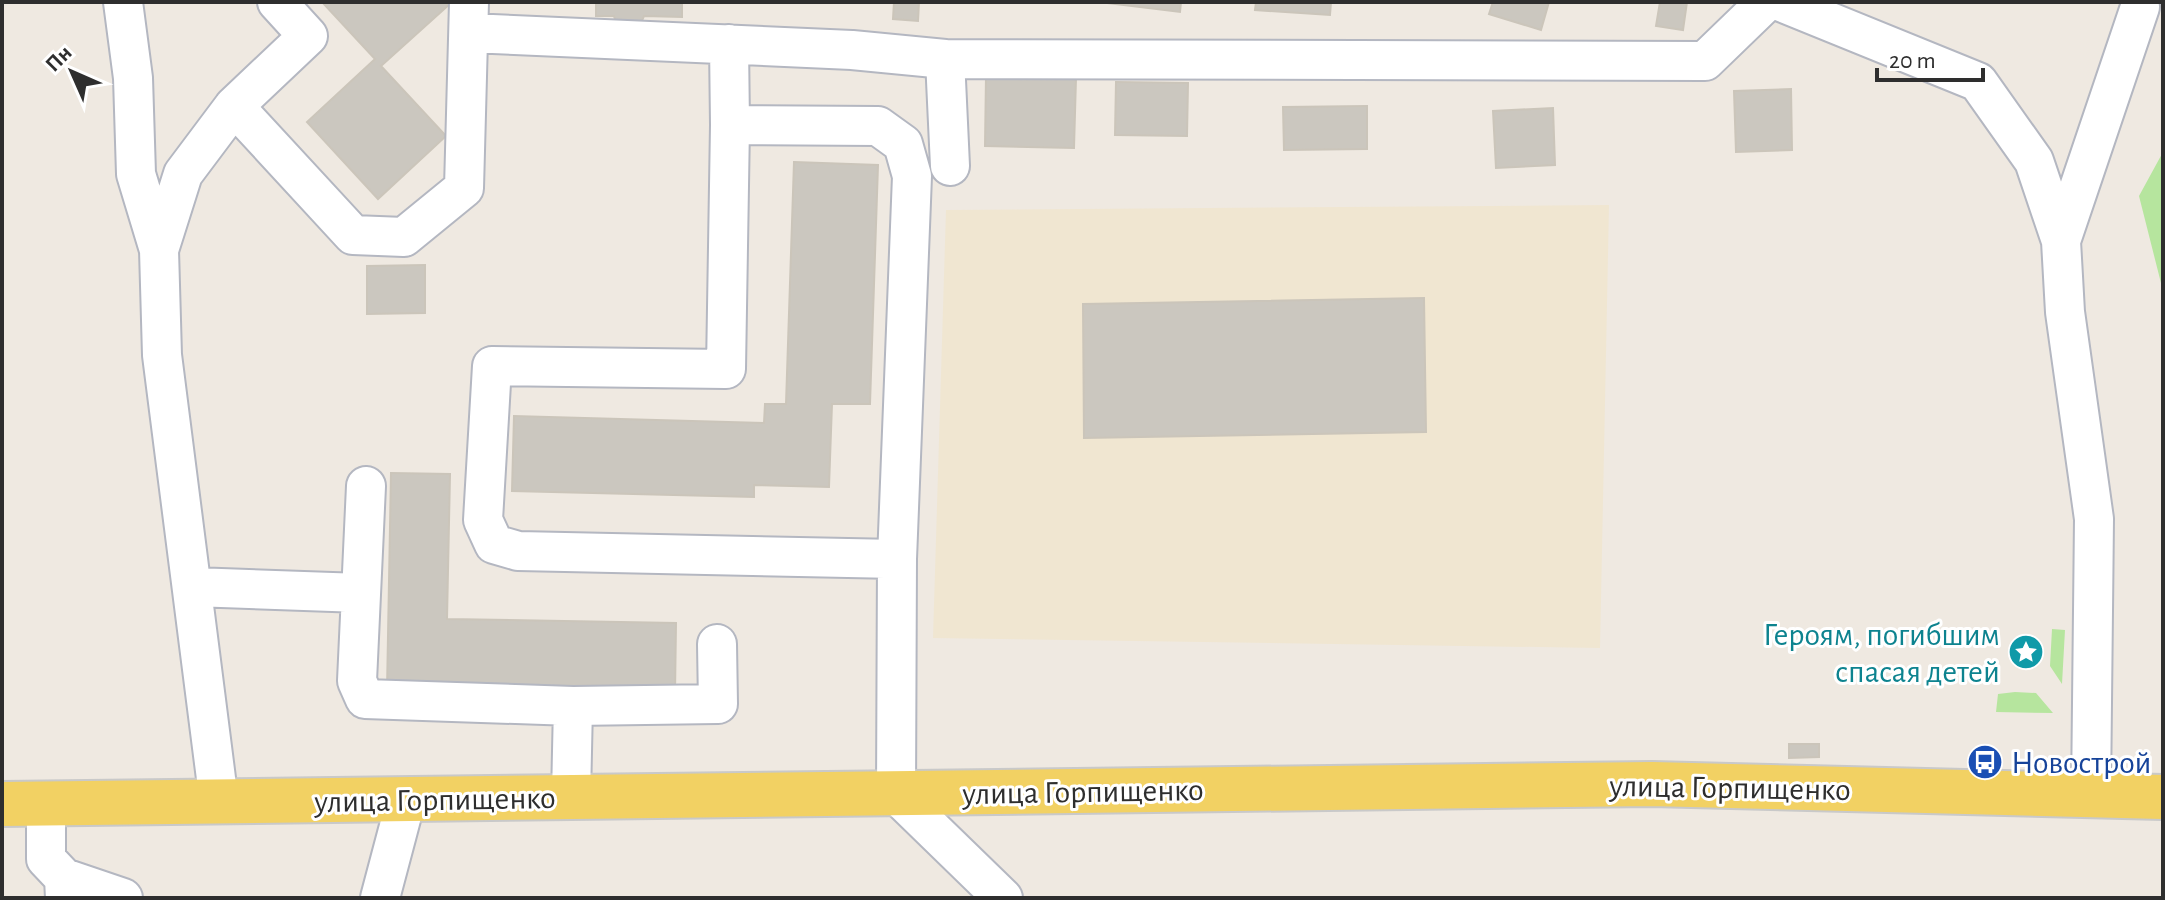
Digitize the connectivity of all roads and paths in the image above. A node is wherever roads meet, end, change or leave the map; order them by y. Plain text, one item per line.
1 (123, 2) edge
2 (277, 2) edge
3 (1766, 2) edge
4 (1781, 2) edge
5 (2140, 7) dead end
6 (469, 17) edge
7 (729, 44) junction
8 (945, 59) junction
9 (234, 106) junction
10 (730, 125) junction
11 (950, 166) dead end
12 (2061, 241) junction
13 (159, 250) junction
14 (366, 486) dead end
15 (897, 559) junction
16 (193, 587) junction
17 (361, 593) junction
18 (717, 644) dead end
19 (573, 706) junction
20 (896, 794) junction
21 (2091, 795) junction
22 (571, 797) junction
23 (2163, 797) edge
24 (406, 800) junction
25 (219, 802) junction
26 (2, 804) edge
27 (46, 804) junction
28 (65, 888) edge
29 (123, 898) edge
30 (380, 898) edge
31 (1003, 898) edge

1 - 13 street
2 - 9 street
3 - 8 street
4 - 12 street
5 - 12 street
6 - 7 street
6 - 9 street
7 - 8 street
7 - 10 street
8 - 11 street
9 - 13 street
10 - 15 street
10 - 15 street
12 - 21 street
13 - 16 street
14 - 17 street
15 - 20 street
16 - 17 street
16 - 25 street
17 - 19 street
18 - 19 street
19 - 22 street
20 - 21 main road, улица Горпищенко
20 - 22 main road, улица Горпищенко
20 - 31 street
21 - 23 main road, улица Горпищенко
22 - 24 main road, улица Горпищенко
24 - 25 main road, улица Горпищенко
24 - 30 street
25 - 27 main road, улица Горпищенко
26 - 27 main road, улица Горпищенко
27 - 28 street
28 - 29 street

